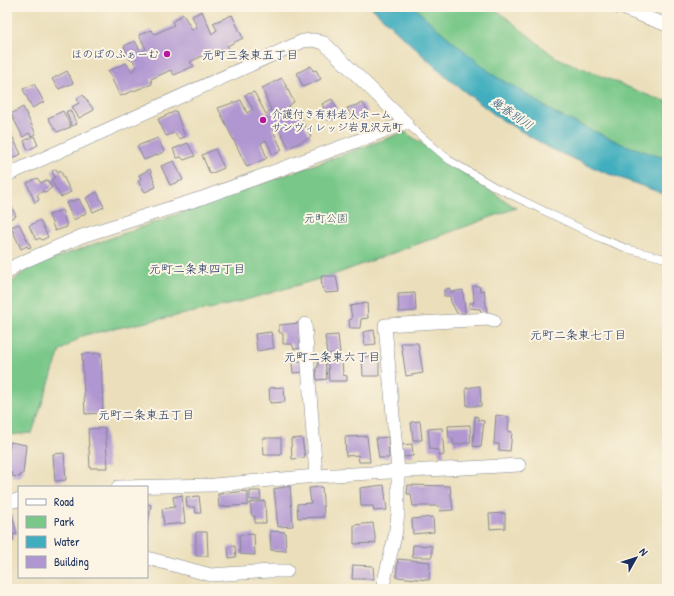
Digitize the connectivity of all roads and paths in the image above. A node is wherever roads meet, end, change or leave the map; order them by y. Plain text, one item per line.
1 (627, 7) edge
2 (667, 25) edge
3 (406, 123) junction
4 (7, 175) edge
5 (667, 259) edge
6 (7, 273) edge
7 (494, 321) dead end
8 (305, 324) dead end
9 (519, 465) dead end
10 (398, 471) junction
11 (316, 476) junction
12 (148, 486) edge
13 (18, 500) edge
14 (7, 502) edge
15 (148, 558) edge
16 (287, 571) dead end
17 (382, 589) edge

1 - 2 street
3 - 4 street
3 - 5 lane
3 - 6 street
7 - 10 street
8 - 11 street
9 - 10 street
10 - 11 street
10 - 17 street
11 - 12 street
13 - 14 street
15 - 16 street

